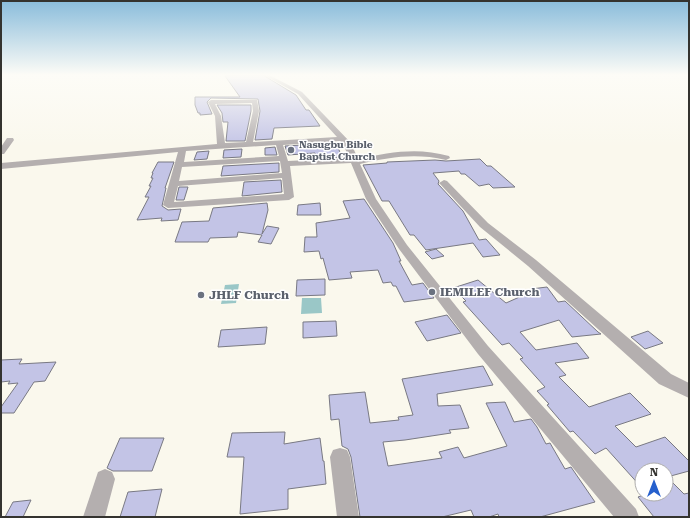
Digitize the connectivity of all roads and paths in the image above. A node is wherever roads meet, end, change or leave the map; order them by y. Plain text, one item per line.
1 (306, 99) edge
2 (342, 139) junction
3 (10, 140) dead end
4 (279, 143) junction
5 (249, 145) junction
6 (221, 146) junction
7 (183, 149) junction
8 (1, 152) edge
9 (446, 158) dead end
10 (284, 161) junction
11 (355, 161) junction
12 (180, 165) junction
13 (1, 166) edge
14 (286, 175) junction
15 (444, 183) dead end
16 (174, 184) junction
17 (689, 391) edge
18 (340, 457) dead end
19 (105, 479) dead end
20 (94, 517) edge
21 (348, 517) edge
22 (628, 517) edge

1 - 2 street
2 - 4 street
2 - 11 street
3 - 8 street
4 - 5 street
4 - 10 street
5 - 6 street
5 - 6 street
6 - 7 street
7 - 12 street
7 - 13 street
9 - 11 street
10 - 11 street
10 - 12 street
10 - 14 street
11 - 22 street
12 - 16 street
14 - 16 street
14 - 16 street
15 - 17 street
18 - 21 street
19 - 20 street

